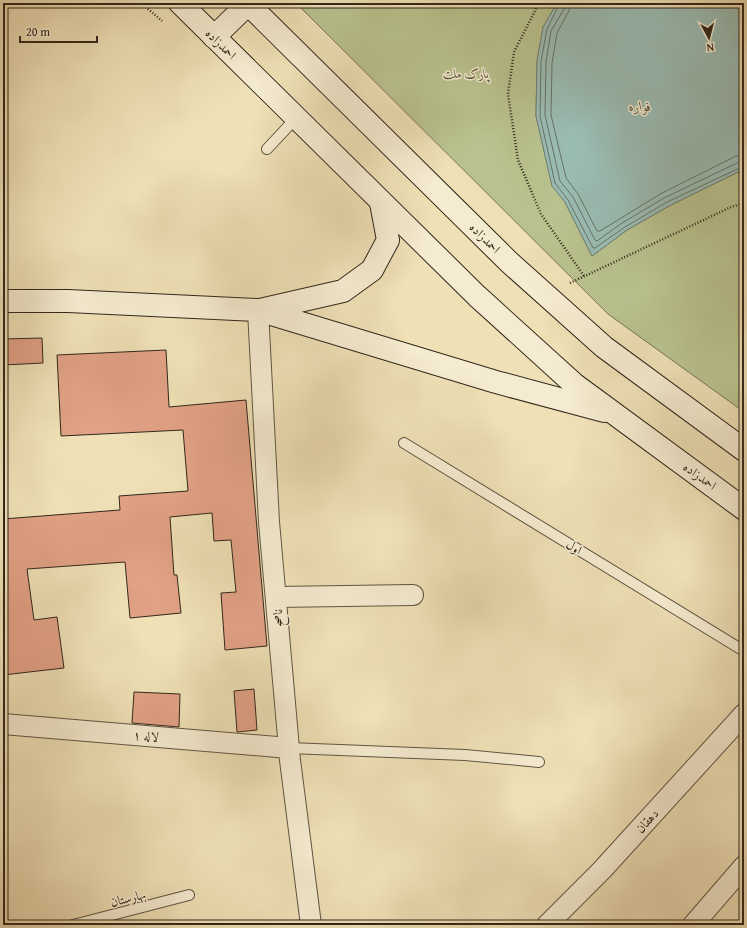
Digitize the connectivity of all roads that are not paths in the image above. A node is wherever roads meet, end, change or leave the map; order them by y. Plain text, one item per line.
1 (180, 3) edge
2 (248, 3) edge
3 (214, 37) junction
4 (296, 118) junction
5 (267, 149) dead end
6 (381, 203) junction
7 (3, 301) edge
8 (258, 310) junction
9 (617, 415) junction
10 (404, 444) dead end
11 (744, 450) edge
12 (744, 509) edge
13 (413, 595) dead end
14 (276, 597) junction
15 (744, 651) edge
16 (744, 714) edge
17 (3, 724) edge
18 (289, 748) junction
19 (539, 762) dead end
20 (744, 866) edge
21 (189, 895) dead end
22 (73, 925) edge
23 (311, 925) edge
24 (547, 925) edge
25 (693, 925) edge

1 - 3 main road, احمدزاده
2 - 3 main road
2 - 11 main road, احمدزاده
3 - 4 main road, احمدزاده
4 - 5 lane
4 - 6 main road, احمدزاده
6 - 8 main road, احمدزاده
6 - 9 main road, احمدزاده
7 - 8 main road, احمدزاده
8 - 9 main road, احمدزاده
8 - 14 street, ناصح
9 - 12 main road, احمدزاده
10 - 15 lane, اول
13 - 14 street
14 - 18 street, ناصح
16 - 24 street, دهقان
17 - 18 street, لاله ۱
18 - 19 lane
18 - 23 street, ناصح
20 - 25 street
21 - 22 lane, بهارستان

